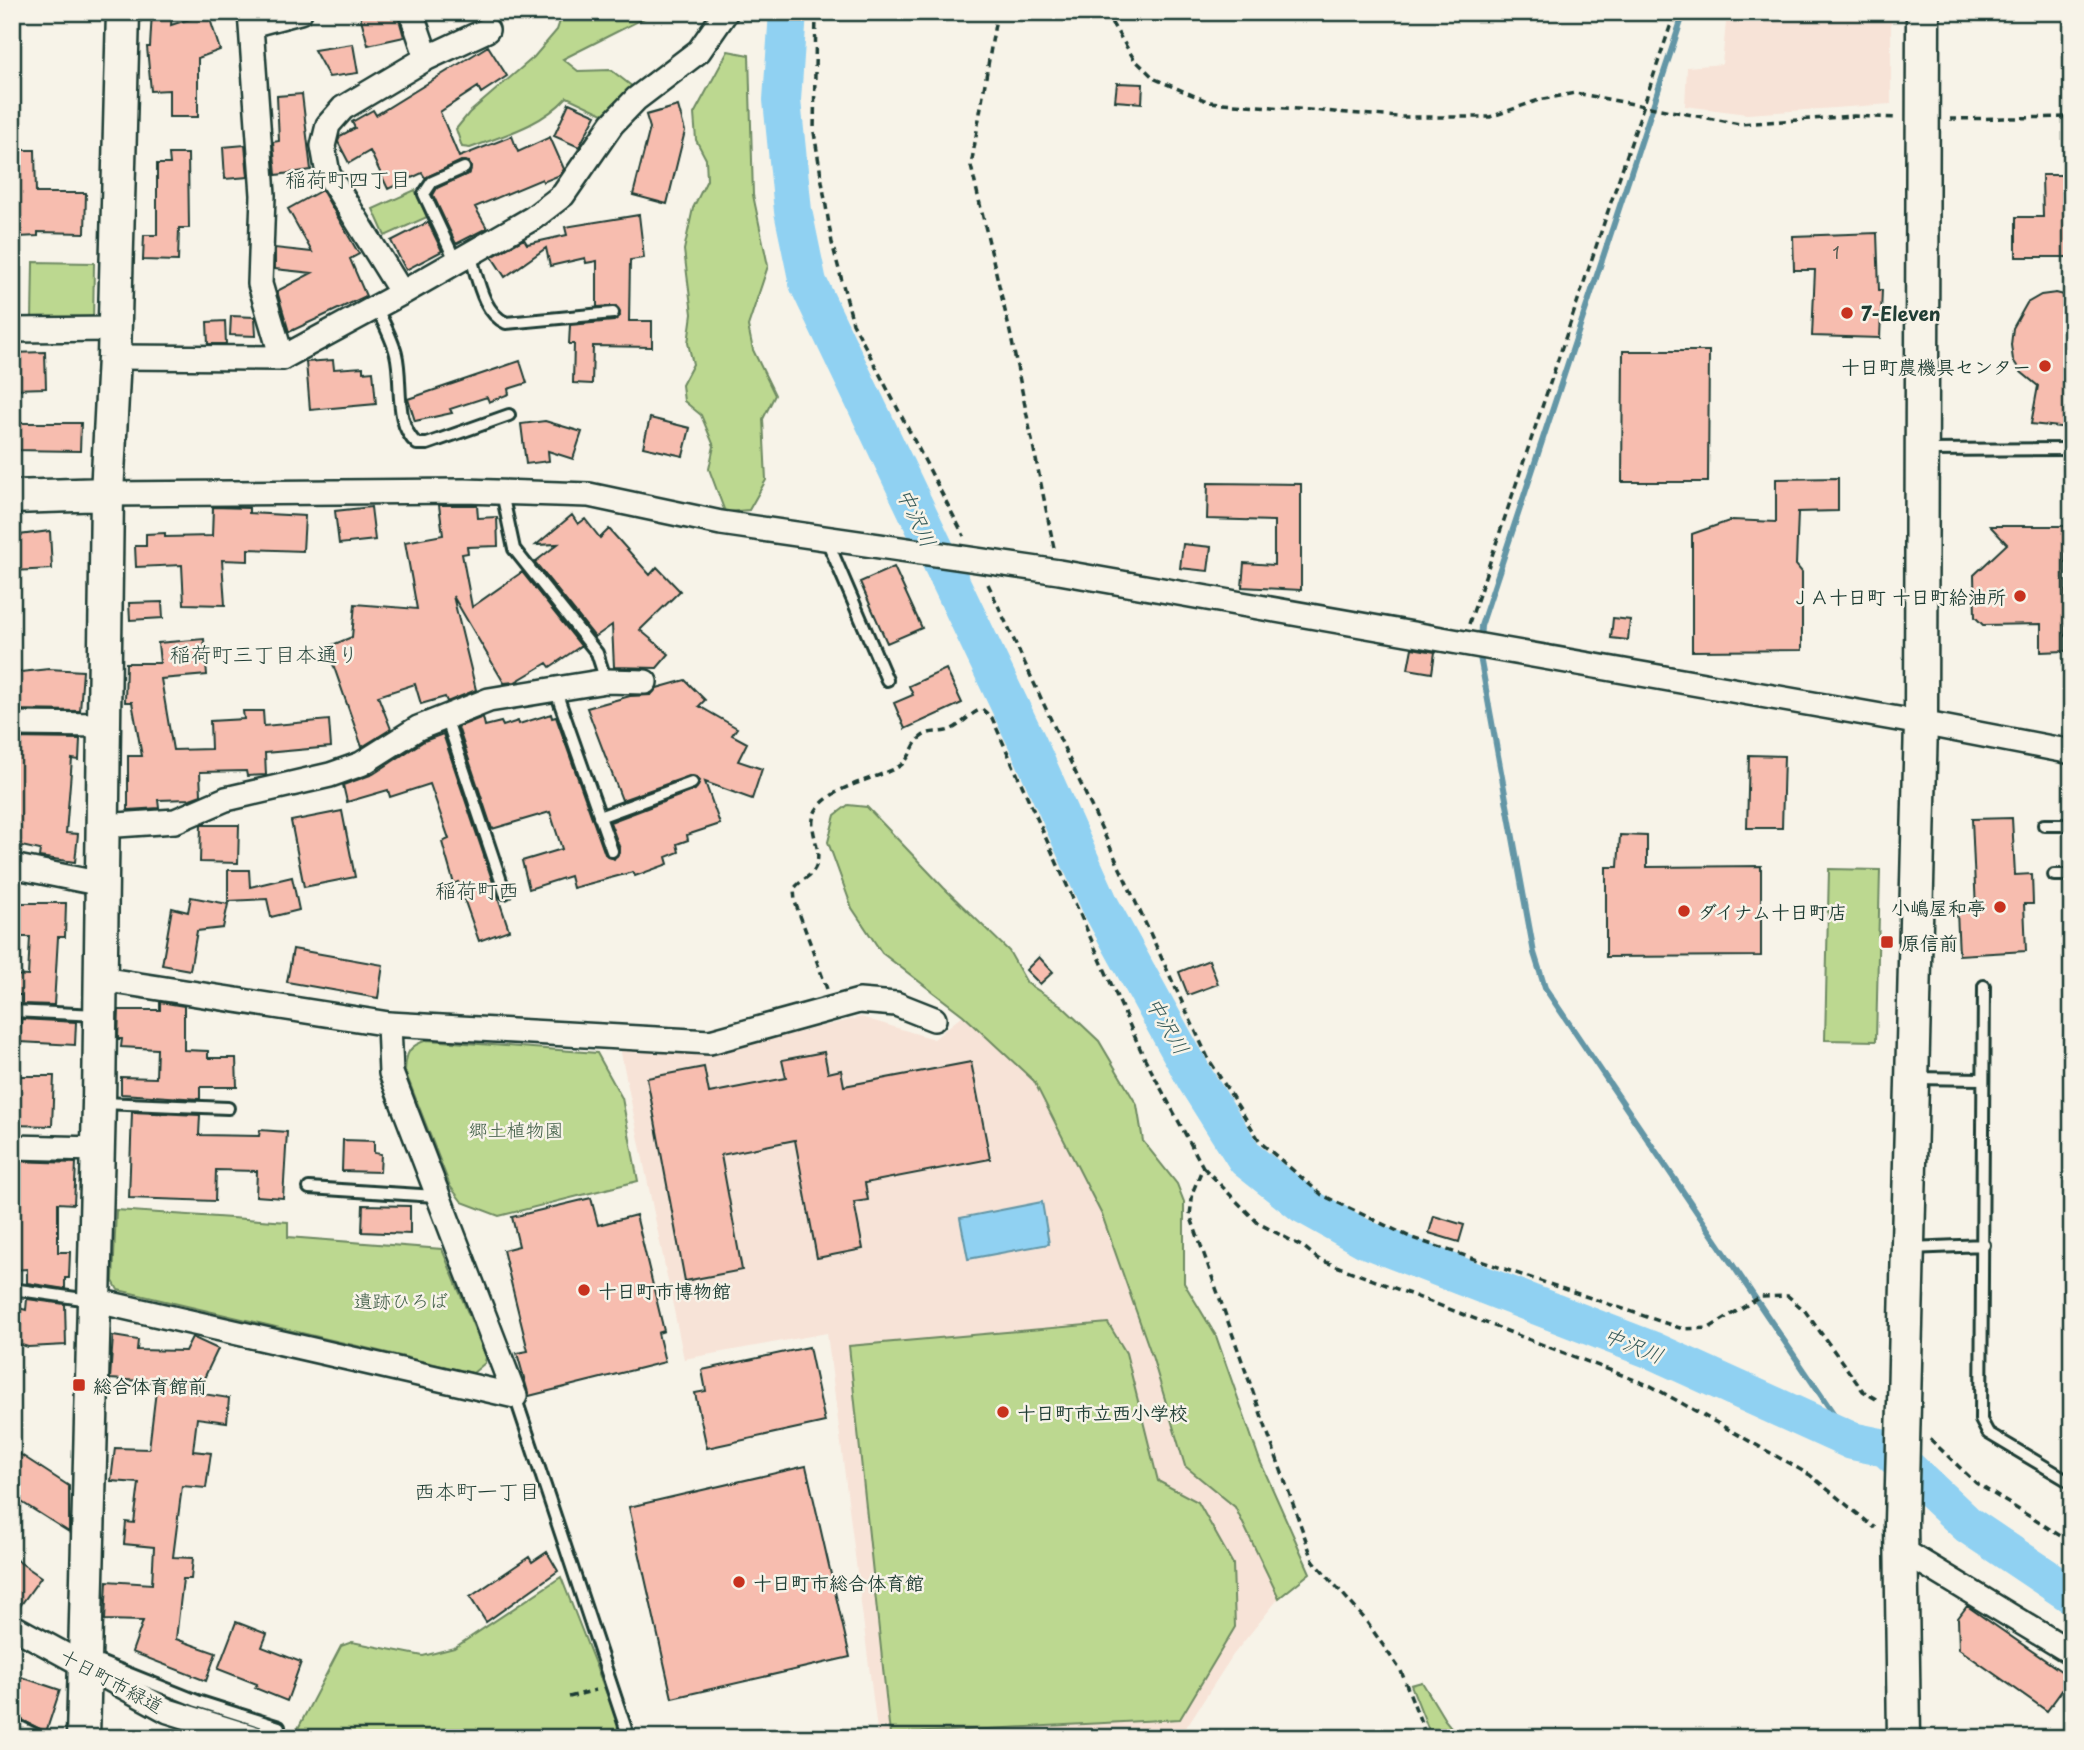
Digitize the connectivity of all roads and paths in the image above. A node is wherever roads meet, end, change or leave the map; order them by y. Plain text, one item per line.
1 (123, 12) edge
2 (300, 12) edge
3 (411, 12) edge
4 (726, 12) edge
5 (816, 12) edge
6 (997, 12) edge
7 (1105, 12) edge
8 (1675, 12) edge
9 (1923, 12) edge
10 (251, 19) edge
11 (487, 30) dead end
12 (427, 58) junction
13 (1644, 104) junction
14 (2072, 117) edge
15 (1922, 120) junction
16 (464, 168) dead end
17 (463, 258) junction
18 (402, 293) junction
19 (376, 307) junction
20 (613, 313) dead end
21 (12, 330) edge
22 (114, 343) junction
23 (282, 358) junction
24 (509, 415) dead end
25 (2072, 449) edge
26 (1921, 450) junction
27 (502, 493) junction
28 (107, 494) junction
29 (12, 497) edge
30 (826, 538) junction
31 (969, 559) junction
32 (1059, 572) junction
33 (1463, 642) junction
34 (887, 680) dead end
35 (606, 681) junction
36 (645, 682) dead end
37 (554, 688) junction
38 (446, 716) junction
39 (1921, 723) junction
40 (12, 724) edge
41 (105, 725) junction
42 (2072, 752) edge
43 (692, 783) dead end
44 (599, 817) junction
45 (103, 825) junction
46 (2044, 825) dead end
47 (2072, 825) edge
48 (612, 852) dead end
49 (12, 866) edge
50 (2054, 874) dead end
51 (2072, 875) edge
52 (102, 884) junction
53 (505, 893) dead end
54 (101, 979) junction
55 (1984, 986) dead end
56 (834, 1007) junction
57 (12, 1012) edge
58 (100, 1016) junction
59 (934, 1019) dead end
60 (389, 1024) junction
61 (1912, 1078) junction
62 (1982, 1079) junction
63 (99, 1103) junction
64 (228, 1108) dead end
65 (12, 1147) edge
66 (98, 1149) junction
67 (1203, 1167) junction
68 (309, 1188) dead end
69 (436, 1196) junction
70 (1984, 1245) junction
71 (1907, 1248) junction
72 (12, 1289) edge
73 (93, 1300) junction
74 (514, 1396) junction
75 (1903, 1424) junction
76 (2072, 1483) edge
77 (1901, 1537) junction
78 (2072, 1543) edge
79 (12, 1626) edge
80 (2072, 1653) edge
81 (85, 1661) junction
82 (612, 1686) junction
83 (569, 1697) dead end
84 (12, 1723) edge
85 (279, 1727) dead end
86 (42, 1738) edge
87 (83, 1738) edge
88 (255, 1738) edge
89 (629, 1738) edge
90 (1427, 1738) edge
91 (1904, 1738) edge

1 - 22 street
2 - 10 street
3 - 12 street
4 - 17 street
5 - 31 path
6 - 32 path
7 - 13 path
8 - 13 path
9 - 15 street
10 - 23 street
11 - 12 street
12 - 18 street
13 - 15 path
13 - 33 path
14 - 15 path
15 - 26 street
16 - 17 lane
17 - 18 street
17 - 20 lane
18 - 19 street
19 - 23 street
19 - 24 lane
21 - 22 street
22 - 23 street
22 - 28 street
25 - 26 lane
26 - 39 street
27 - 28 street
27 - 30 street
27 - 35 lane
28 - 29 street
28 - 41 street
30 - 31 street
30 - 34 lane
31 - 32 street
31 - 75 path
32 - 33 street
33 - 39 street
35 - 36 street
35 - 37 street
37 - 38 street
37 - 44 lane
38 - 45 street
38 - 53 lane
39 - 42 street
39 - 61 street
40 - 41 street
41 - 45 street
43 - 44 lane
44 - 48 lane
45 - 52 street
46 - 47 lane
49 - 52 street
50 - 51 lane
52 - 54 street
54 - 58 street
54 - 60 street
55 - 62 lane
56 - 59 street
56 - 60 street
56 - 67 path
57 - 58 lane
58 - 63 street
60 - 69 street
61 - 62 lane
61 - 71 street
62 - 70 lane
63 - 64 lane
63 - 66 street
65 - 66 street
66 - 73 street
67 - 77 path
67 - 90 path
68 - 69 lane
69 - 74 street
70 - 71 lane
70 - 76 lane
71 - 75 street
72 - 73 lane
73 - 74 street
73 - 81 street
74 - 82 lane
75 - 77 street
75 - 78 path
77 - 80 street
77 - 91 street
79 - 81 street, 十日町市緑道
81 - 85 lane
81 - 87 street
81 - 88 street, 十日町市緑道
82 - 83 path
82 - 89 lane
84 - 86 lane

